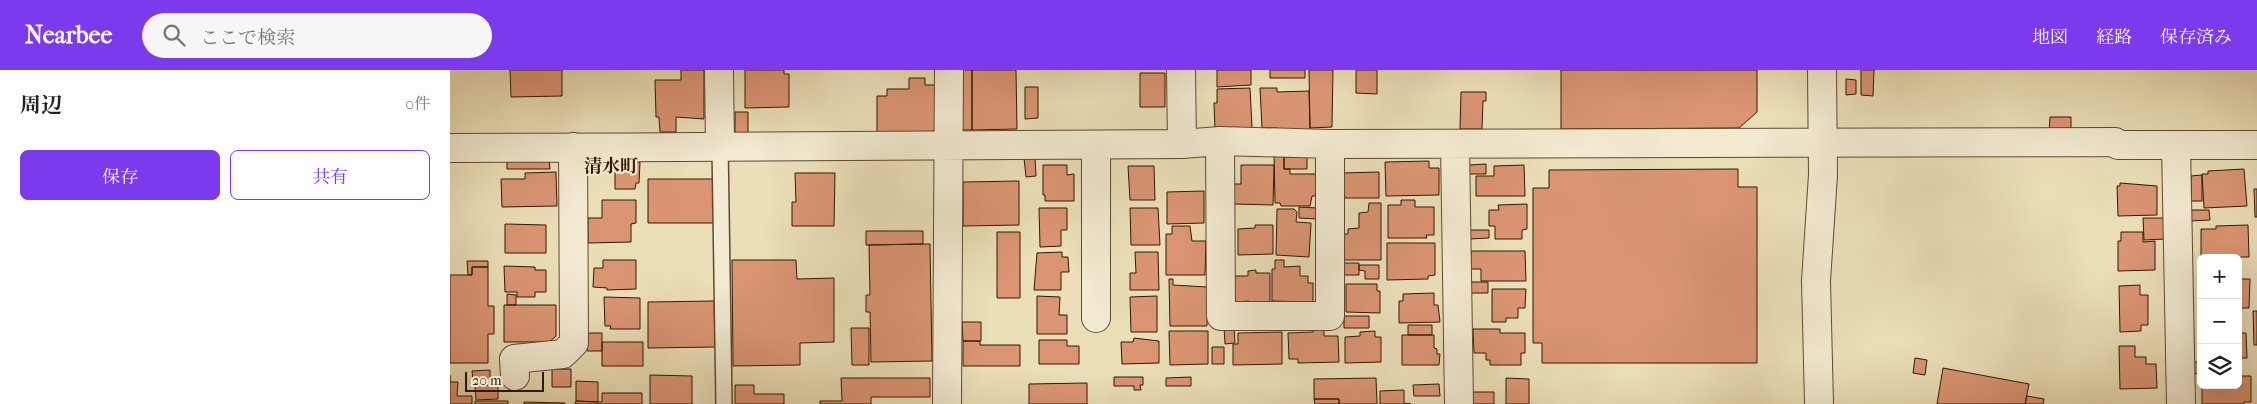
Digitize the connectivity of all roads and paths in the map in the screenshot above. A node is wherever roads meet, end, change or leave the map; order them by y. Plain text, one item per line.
1 (719, 70) edge
2 (949, 70) edge
3 (1181, 70) edge
4 (1822, 70) edge
5 (1220, 141) junction
6 (1822, 142) junction
7 (1182, 144) junction
8 (1330, 144) junction
9 (1456, 144) junction
10 (720, 145) junction
11 (1096, 145) junction
12 (2176, 145) junction
13 (2257, 145) edge
14 (573, 147) junction
15 (949, 147) junction
16 (450, 148) edge
17 (1096, 318) dead end
18 (515, 376) dead end
19 (724, 404) edge
20 (946, 404) edge
21 (1458, 404) edge
22 (1820, 404) edge
23 (2181, 404) edge

1 - 10 street
2 - 15 street
3 - 7 street
4 - 6 street
5 - 7 street
5 - 8 street
5 - 8 street
6 - 9 street
6 - 12 street
6 - 22 street
7 - 11 street
8 - 9 street
9 - 21 street
10 - 14 street
10 - 15 street
10 - 19 lane
11 - 15 street
11 - 17 street
12 - 13 street
12 - 23 street
14 - 16 street
14 - 18 street
15 - 20 street

